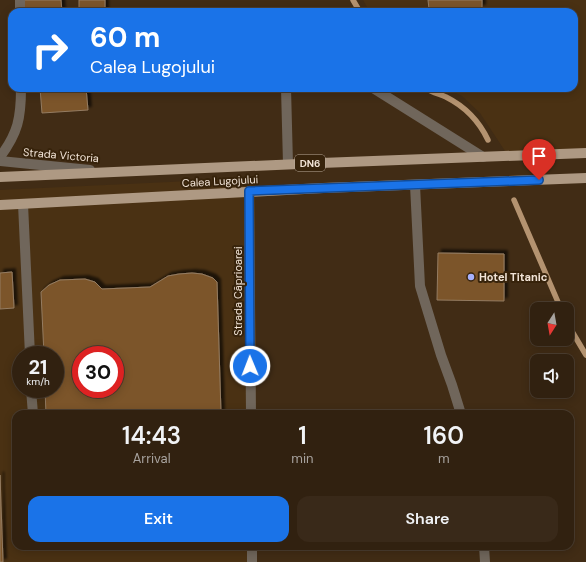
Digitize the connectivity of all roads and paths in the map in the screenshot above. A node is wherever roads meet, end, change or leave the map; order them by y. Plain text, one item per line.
1 (21, 92) edge
2 (286, 92) edge
3 (379, 92) edge
4 (586, 154) edge
5 (0, 157) edge
6 (483, 157) junction
7 (0, 161) edge
8 (288, 164) junction
9 (119, 172) junction
10 (0, 177) edge
11 (586, 178) edge
12 (415, 185) junction
13 (249, 191) junction
14 (24, 204) junction
15 (0, 205) edge
16 (30, 346) edge
17 (32, 398) edge
18 (33, 410) edge
19 (251, 410) edge
20 (460, 410) edge
21 (252, 550) edge
22 (484, 550) edge
23 (252, 562) edge
24 (485, 562) edge

1 - 5 street
2 - 8 street
3 - 6 street
4 - 6 main road, Calea Lugojului / DN6
6 - 8 main road, Calea Lugojului / DN6
7 - 9 street, Strada Victoria
8 - 9 main road, Calea Lugojului / DN6
9 - 10 main road, Calea Lugojului / DN6
11 - 12 main road, Calea Lugojului
12 - 13 main road, Calea Lugojului
12 - 20 street
13 - 14 main road, Calea Lugojului
13 - 19 street, Strada Căprioarei
14 - 15 main road, Calea Lugojului
14 - 16 street
17 - 18 street
21 - 23 street
22 - 24 street

